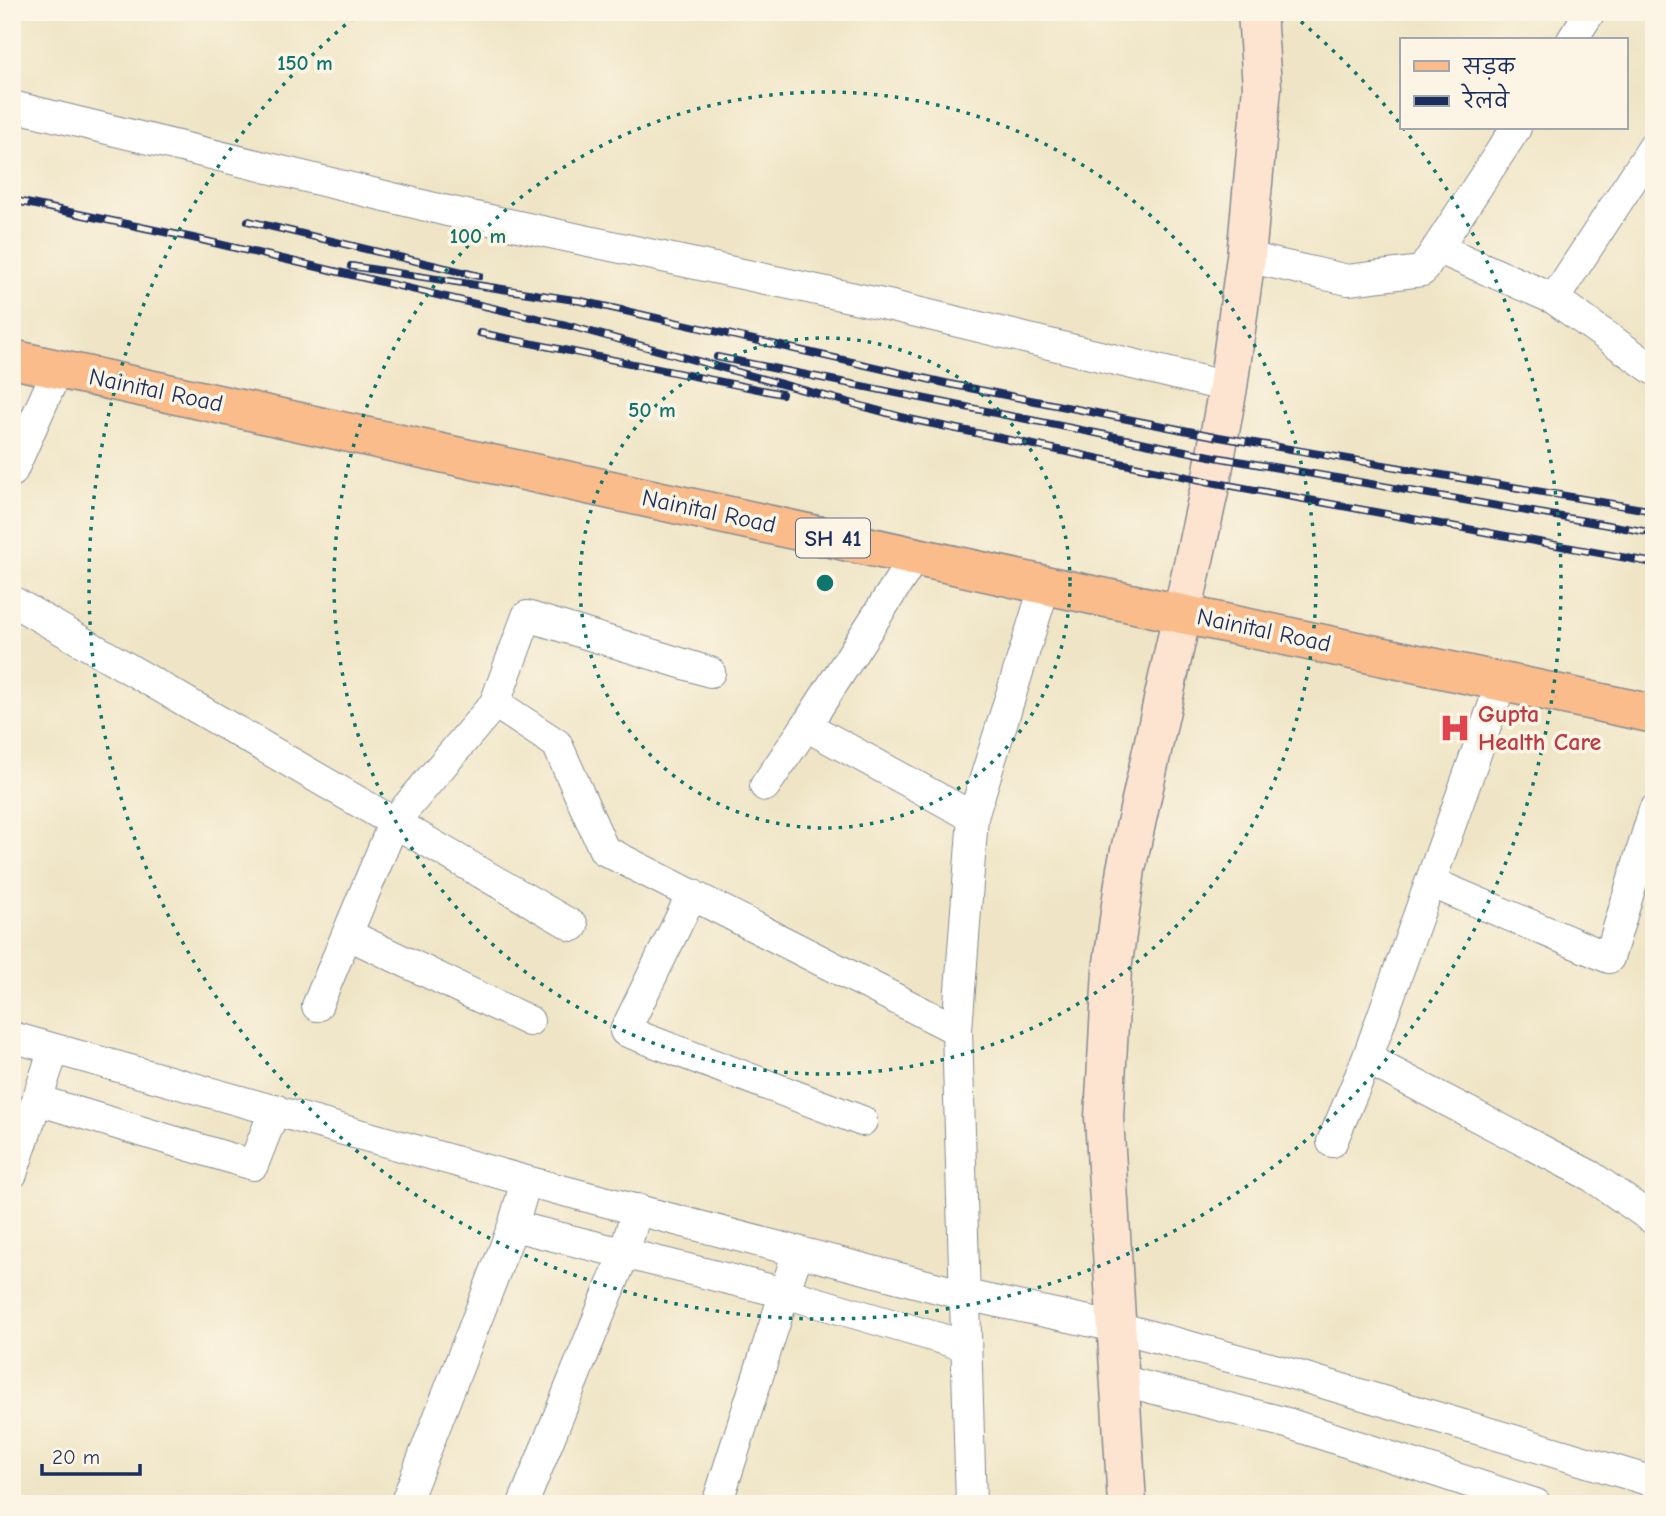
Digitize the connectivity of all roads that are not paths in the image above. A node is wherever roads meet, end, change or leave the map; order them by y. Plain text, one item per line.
1 (1257, 12) edge
2 (1590, 12) edge
3 (1573, 38) edge
4 (12, 106) edge
5 (1515, 130) edge
6 (1654, 146) edge
7 (1437, 248) junction
8 (1246, 257) junction
9 (1554, 299) junction
10 (12, 359) edge
11 (58, 368) junction
12 (1654, 370) edge
13 (1228, 387) junction
14 (12, 472) edge
15 (915, 556) junction
16 (1045, 585) junction
17 (12, 601) edge
18 (1181, 613) junction
19 (710, 672) dead end
20 (1502, 681) junction
21 (495, 704) junction
22 (1654, 714) edge
23 (806, 726) junction
24 (765, 786) dead end
25 (1654, 810) edge
26 (972, 817) junction
27 (394, 822) junction
28 (1430, 882) junction
29 (692, 894) junction
30 (573, 926) dead end
31 (347, 934) junction
32 (317, 1006) dead end
33 (529, 1021) dead end
34 (957, 1030) junction
35 (12, 1037) edge
36 (54, 1049) junction
37 (1367, 1059) junction
38 (37, 1100) junction
39 (275, 1109) junction
40 (862, 1121) dead end
41 (19, 1131) edge
42 (1332, 1142) dead end
43 (12, 1174) edge
44 (526, 1181) junction
45 (637, 1209) junction
46 (1654, 1220) edge
47 (513, 1226) junction
48 (798, 1251) junction
49 (624, 1254) junction
50 (785, 1293) junction
51 (965, 1294) junction
52 (1117, 1327) junction
53 (966, 1346) junction
54 (1120, 1380) junction
55 (1654, 1482) edge
56 (405, 1504) edge
57 (523, 1504) edge
58 (717, 1504) edge
59 (971, 1504) edge
60 (1126, 1504) edge
61 (1536, 1504) edge

1 - 8 street
2 - 3 street
4 - 13 street
5 - 7 street
6 - 9 street
7 - 8 street
7 - 9 street
8 - 13 street
9 - 12 street
10 - 11 main road, Nainital Road / SH 41
11 - 14 street
11 - 15 main road, Nainital Road / SH 41
13 - 18 street
15 - 16 main road, Nainital Road / SH 41
15 - 23 street
16 - 18 main road, Nainital Road / SH 41
16 - 26 street
17 - 27 street
18 - 20 main road, Nainital Road / SH 41
18 - 52 street
19 - 21 street
20 - 22 main road, Nainital Road / SH 41
20 - 28 street
21 - 27 street
21 - 29 street
23 - 24 street
23 - 26 street
25 - 28 street
26 - 34 street
27 - 30 street
27 - 31 street
28 - 37 street
29 - 34 street
29 - 40 street
31 - 32 street
31 - 33 street
34 - 51 street
35 - 36 street
36 - 38 street
36 - 39 street
37 - 42 street
37 - 46 street
38 - 39 street
38 - 41 street
39 - 44 street
41 - 43 street
44 - 45 street
44 - 47 street
45 - 48 street
45 - 49 street
47 - 49 street
47 - 56 street
48 - 50 street
48 - 51 street
49 - 50 street
49 - 57 street
50 - 53 street
50 - 58 street
51 - 52 street
51 - 53 street
52 - 54 street
52 - 55 street
53 - 59 street
54 - 60 street
54 - 61 street

